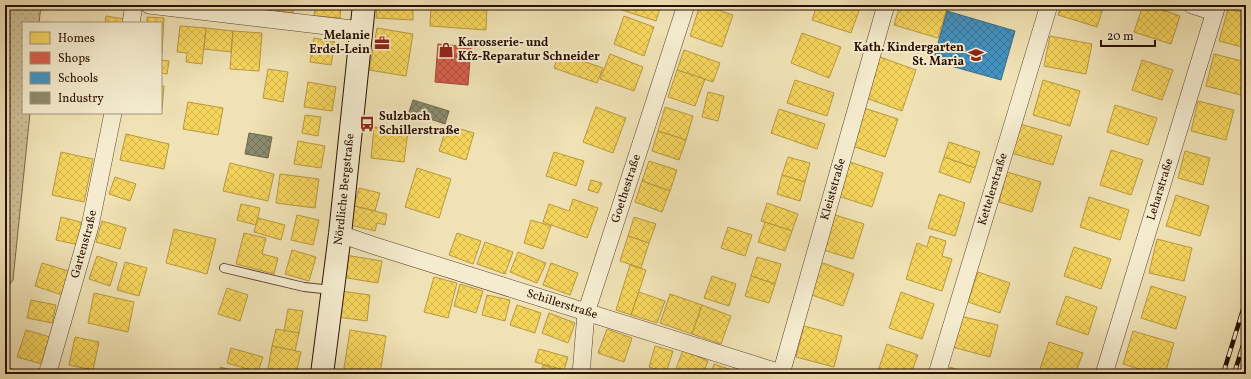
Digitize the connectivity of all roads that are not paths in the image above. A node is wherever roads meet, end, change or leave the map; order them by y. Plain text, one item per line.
1 (134, 5) edge
2 (149, 5) edge
3 (364, 5) edge
4 (686, 5) edge
5 (886, 5) edge
6 (1049, 5) edge
7 (1192, 5) edge
8 (1216, 9) edge
9 (131, 22) edge
10 (361, 30) junction
11 (113, 114) edge
12 (340, 234) junction
13 (224, 268) dead end
14 (332, 290) junction
15 (586, 313) junction
16 (47, 374) edge
17 (322, 374) edge
18 (581, 374) edge
19 (782, 374) edge
20 (937, 374) edge
21 (1104, 374) edge

1 - 9 street
2 - 10 street
3 - 10 main road, Nördliche Bergstraße
4 - 15 street, Goethestraße
5 - 19 street, Kleiststraße
6 - 20 street, Kettelerstraße
7 - 8 street
8 - 21 street, Leharstraße
10 - 12 main road, Nördliche Bergstraße
11 - 16 street, Gartenstraße
12 - 14 main road, Nördliche Bergstraße
12 - 15 street, Schillerstraße
13 - 14 lane
14 - 17 main road, Nördliche Bergstraße
15 - 18 street, Goethestraße
15 - 19 street, Schillerstraße

